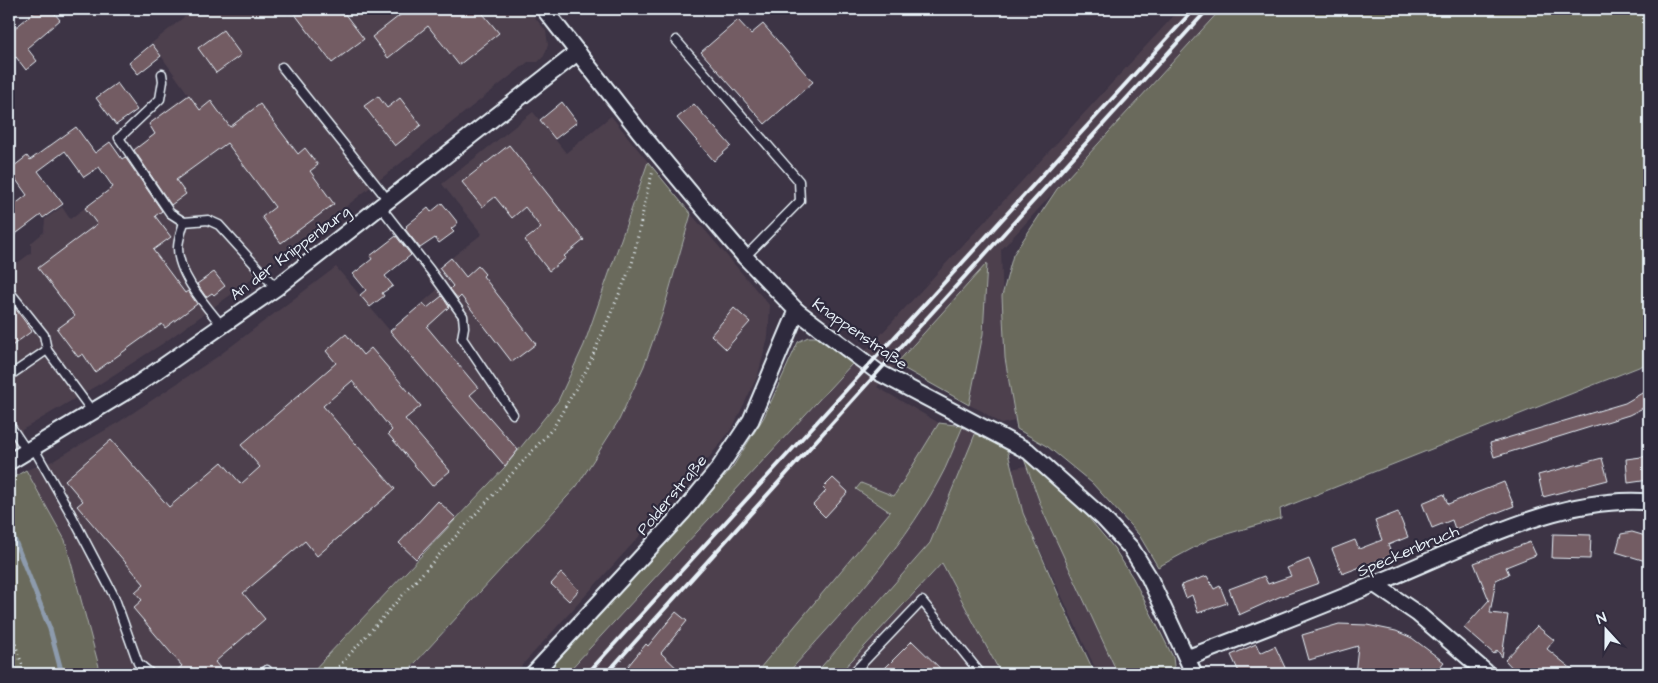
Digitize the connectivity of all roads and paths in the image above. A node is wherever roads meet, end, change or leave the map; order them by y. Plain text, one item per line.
1 (544, 9) edge
2 (676, 40) dead end
3 (578, 52) junction
4 (282, 67) dead end
5 (162, 74) dead end
6 (665, 162) junction
7 (384, 203) junction
8 (184, 222) junction
9 (745, 257) junction
10 (276, 288) junction
11 (9, 291) edge
12 (797, 311) junction
13 (222, 326) junction
14 (47, 350) junction
15 (9, 376) edge
16 (92, 411) junction
17 (513, 414) dead end
18 (9, 424) edge
19 (30, 449) junction
20 (9, 462) edge
21 (1649, 502) edge
22 (1374, 584) junction
23 (9, 625) edge
24 (1187, 658) junction
25 (25, 674) edge
26 (151, 674) edge
27 (332, 674) edge
28 (534, 674) edge
29 (852, 674) edge
30 (980, 674) edge
31 (1194, 674) edge
32 (1488, 674) edge

1 - 3 street, Knappenstraße
2 - 9 lane
3 - 6 street, Knappenstraße
3 - 7 street, An der Knippenburg
4 - 7 lane
5 - 8 lane
6 - 9 street, Knappenstraße
6 - 27 path
7 - 10 street, An der Knippenburg
7 - 17 lane
8 - 10 lane
8 - 13 lane
9 - 12 street, Knappenstraße
10 - 13 street, An der Knippenburg
11 - 14 lane
12 - 24 street, Knappenstraße
12 - 28 street, Polderstraße
13 - 16 street, An der Knippenburg
14 - 15 lane
14 - 16 lane
16 - 19 street, An der Knippenburg
18 - 19 lane
19 - 20 street, An der Knippenburg
19 - 26 lane
21 - 22 street, Speckenbruch
22 - 24 street, Speckenbruch
22 - 32 street
23 - 25 path
24 - 31 street, Knappenstraße
29 - 30 lane

